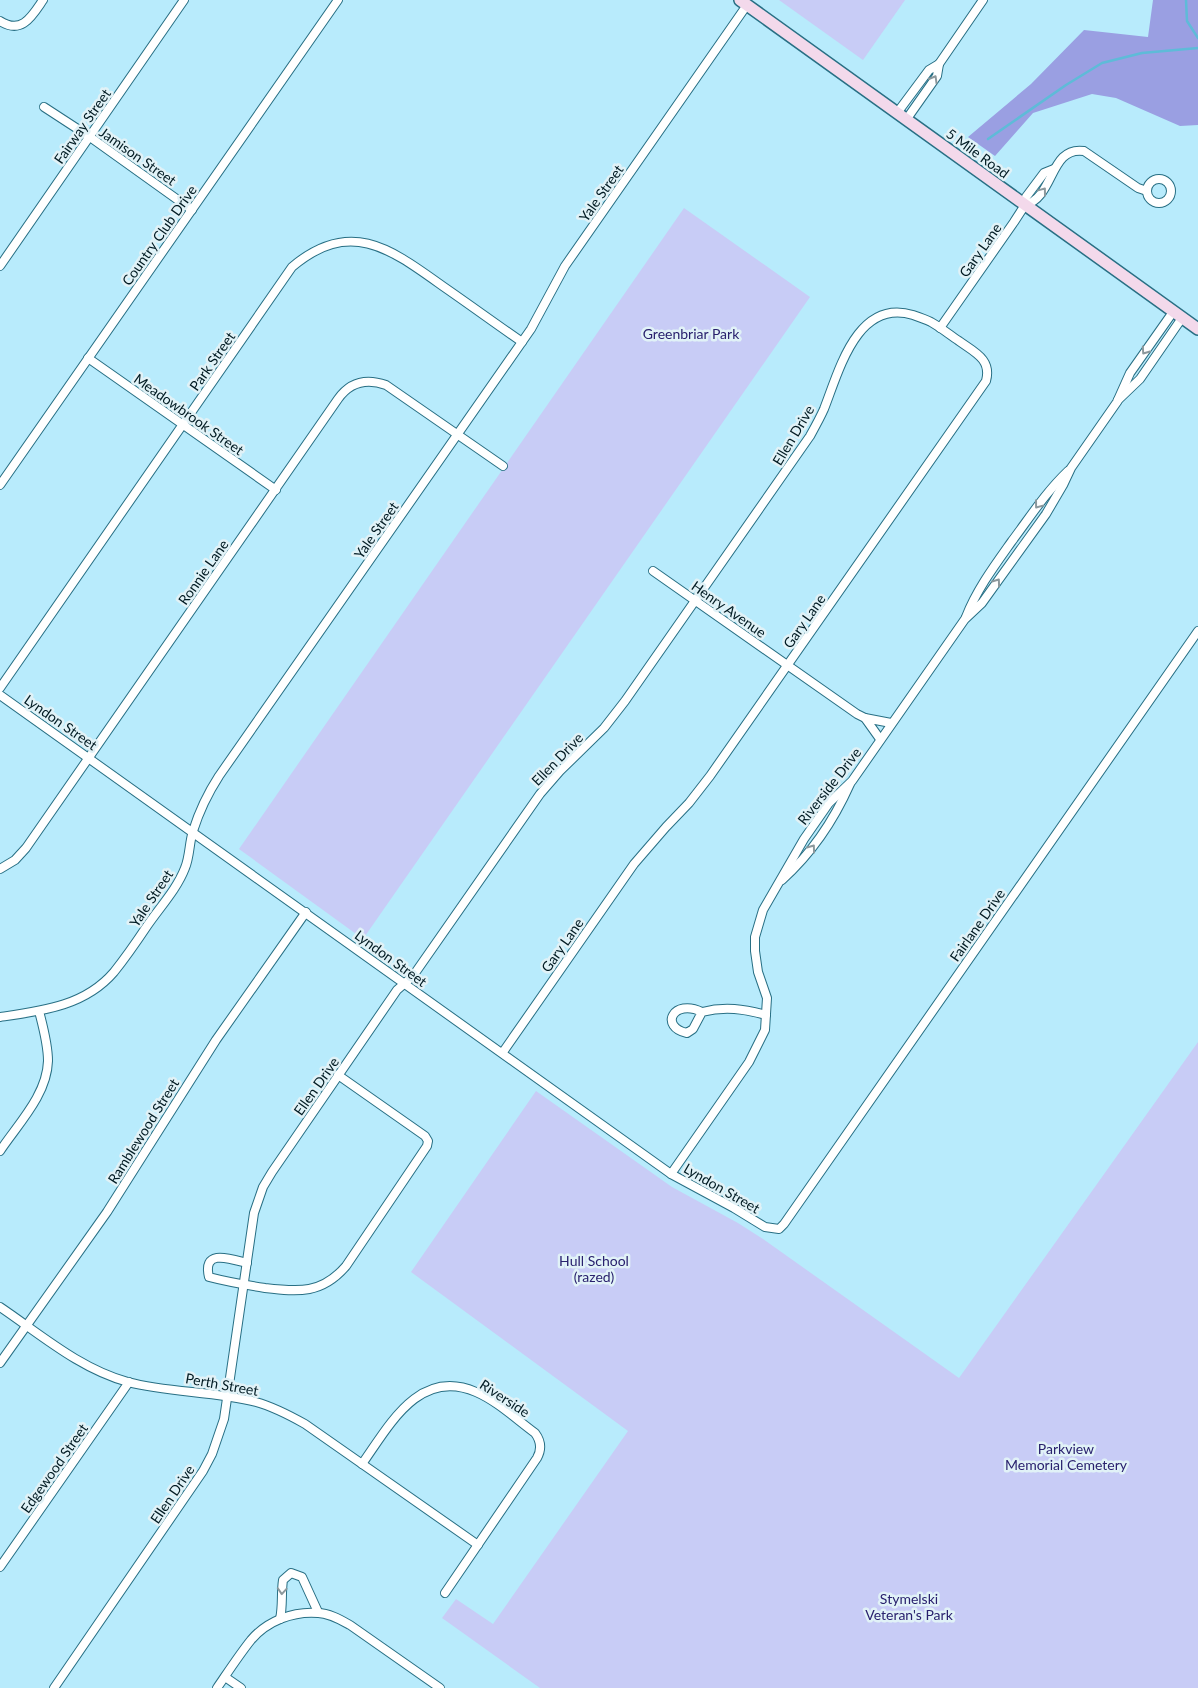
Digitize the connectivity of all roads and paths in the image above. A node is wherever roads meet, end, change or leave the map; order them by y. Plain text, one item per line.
1 (44, 0) edge
2 (184, 0) edge
3 (338, 0) edge
4 (983, 0) edge
5 (744, 3) edge
6 (0, 21) edge
7 (44, 107) dead end
8 (902, 116) junction
9 (90, 137) junction
10 (1147, 191) dead end
11 (1025, 205) junction
12 (192, 210) junction
13 (0, 266) edge
14 (1178, 315) junction
15 (940, 328) junction
16 (1198, 330) edge
17 (522, 342) junction
18 (88, 358) junction
19 (1117, 402) junction
20 (183, 425) junction
21 (458, 434) junction
22 (503, 466) dead end
23 (1071, 468) junction
24 (0, 485) edge
25 (276, 490) junction
26 (653, 571) dead end
27 (695, 600) junction
28 (965, 618) junction
29 (1198, 631) edge
30 (788, 666) junction
31 (0, 688) edge
32 (0, 695) edge
33 (866, 718) junction
34 (891, 723) junction
35 (880, 739) junction
36 (90, 758) junction
37 (852, 781) junction
38 (193, 831) junction
39 (0, 869) edge
40 (779, 884) junction
41 (306, 912) junction
42 (404, 983) junction
43 (40, 1011) junction
44 (702, 1012) dead end
45 (766, 1015) junction
46 (0, 1017) edge
47 (502, 1052) junction
48 (338, 1075) junction
49 (0, 1151) edge
50 (671, 1174) junction
51 (773, 1229) joint
52 (246, 1263) junction
53 (243, 1286) junction
54 (0, 1306) edge
55 (26, 1325) junction
56 (0, 1363) edge
57 (129, 1382) junction
58 (227, 1397) junction
59 (362, 1464) junction
60 (478, 1545) junction
61 (0, 1567) edge
62 (445, 1592) dead end
63 (318, 1612) junction
64 (280, 1619) junction
65 (225, 1677) junction
66 (54, 1688) edge
67 (217, 1688) edge
68 (241, 1688) edge
69 (440, 1688) edge

1 - 6 street
2 - 9 street, Fairway Street
3 - 12 street, Country Club Drive
4 - 8 street
5 - 8 main road, 5 Mile Road
5 - 17 street, Yale Street
7 - 9 street, Jamison Street
8 - 11 main road, 5 Mile Road
9 - 12 street, Jamison Street
9 - 13 street, Fairway Street
10 - 11 street, Gary Lane
11 - 14 main road, 5 Mile Road
11 - 15 street, Gary Lane
12 - 18 street, Country Club Drive
14 - 16 main road, 5 Mile Road
14 - 19 street, Riverside Drive
14 -> 19 street, Riverside Drive
15 - 27 street, Ellen Drive
15 - 30 street, Gary Lane
17 - 20 street, Park Street
17 - 21 street, Yale Street
18 - 20 street, Meadowbrook Street
18 - 24 street, Country Club Drive
19 - 23 street, Riverside Drive
20 - 25 street, Meadowbrook Street
20 - 31 street, Park Street
21 - 22 street
21 - 25 street, Ronnie Lane
21 - 38 street, Yale Street
23 -> 28 street, Riverside Drive
28 -> 23 street, Riverside Drive
25 - 36 street, Ronnie Lane
26 - 27 street, Henry Avenue
27 - 30 street, Henry Avenue
27 - 42 street, Ellen Drive
28 - 34 street, Riverside Drive
29 - 51 street, Fairlane Drive
30 - 33 street, Henry Avenue
30 - 47 street, Gary Lane
32 - 36 street, Lyndon Street
33 - 34 street, Henry Avenue
33 - 35 street, Henry Avenue
34 - 35 street, Riverside Drive
35 - 37 street, Riverside Drive
36 - 38 street, Lyndon Street
36 - 39 street, Ronnie Lane
40 -> 37 street
37 - 40 street, Riverside Drive
38 - 41 street, Lyndon Street
38 - 43 street, Yale Street
40 - 45 street, Riverside Drive
41 - 42 street, Lyndon Street
41 - 55 street, Ramblewood Street
42 - 47 street, Lyndon Street
42 - 48 street, Ellen Drive
43 - 46 street, Yale Street
43 - 49 street
44 - 45 street
45 - 50 street, Riverside Drive
47 - 50 street, Lyndon Street
48 - 52 street, Ellen Drive
48 - 53 street
50 - 51 street, Lyndon Street
52 - 53 street, Ellen Drive
52 - 53 street
53 - 58 street, Ellen Drive
54 - 55 street, Perth Street
55 - 56 street, Ramblewood Street
55 - 57 street, Perth Street
57 - 58 street, Perth Street
57 - 61 street, Edgewood Street
58 - 59 street, Perth Street
58 - 66 street, Ellen Drive
59 - 60 street, Perth Street
59 - 60 street, Riverside
60 - 62 street
63 - 64 street
63 -> 64 street
63 - 69 street
64 - 65 street
65 - 67 street
65 - 68 street

